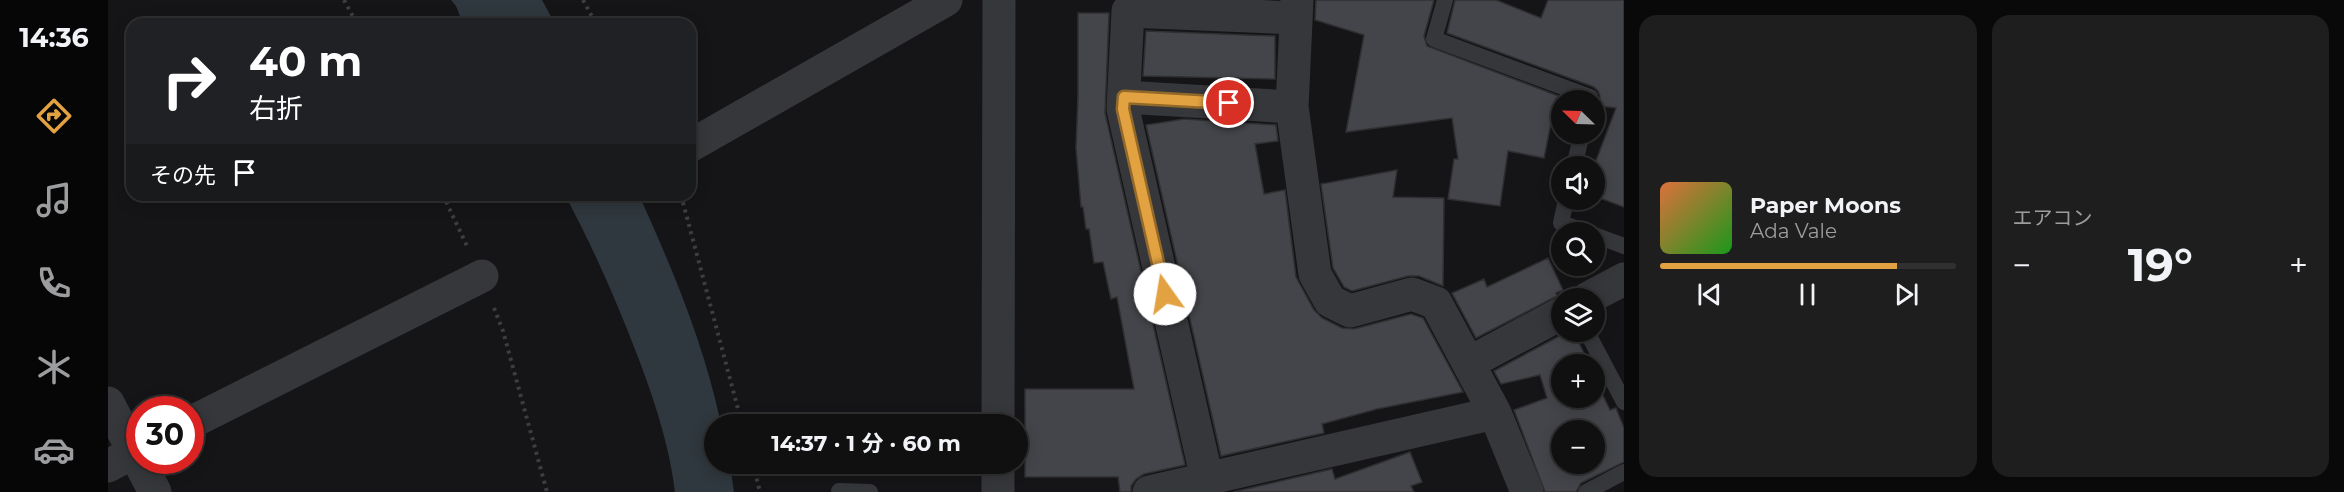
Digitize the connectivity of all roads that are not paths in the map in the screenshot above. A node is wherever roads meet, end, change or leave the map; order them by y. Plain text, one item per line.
1 (946, 0) edge
2 (999, 0) edge
3 (1445, 0) edge
4 (1297, 9) edge
5 (1571, 90) edge
6 (1124, 97) junction
7 (1292, 107) junction
8 (696, 143) edge
9 (1605, 239) edge
10 (1624, 246) edge
11 (482, 276) road end
12 (1624, 279) edge
13 (1605, 289) edge
14 (1551, 319) edge
15 (1592, 342) edge
16 (1470, 363) junction
17 (1624, 402) edge
18 (108, 403) edge
19 (1495, 413) junction
20 (998, 414) edge
21 (204, 416) edge
22 (126, 453) edge
23 (1624, 472) edge
24 (141, 474) edge
25 (998, 474) edge
26 (1207, 479) junction
27 (839, 491) edge
28 (155, 492) edge
29 (870, 492) edge
30 (998, 492) edge
31 (1149, 492) edge
32 (1527, 492) edge
33 (1586, 492) edge

1 - 8 street
2 - 20 street
3 - 5 lane
4 - 6 street
4 - 7 street
6 - 7 street
6 - 26 street
7 - 16 street
9 - 10 lane
11 - 21 street
12 - 13 street
14 - 16 street
15 - 17 lane
16 - 19 street
18 - 22 street
19 - 26 street
19 - 32 street
23 - 33 lane
24 - 28 street
25 - 30 street
26 - 31 street
27 - 29 lane

